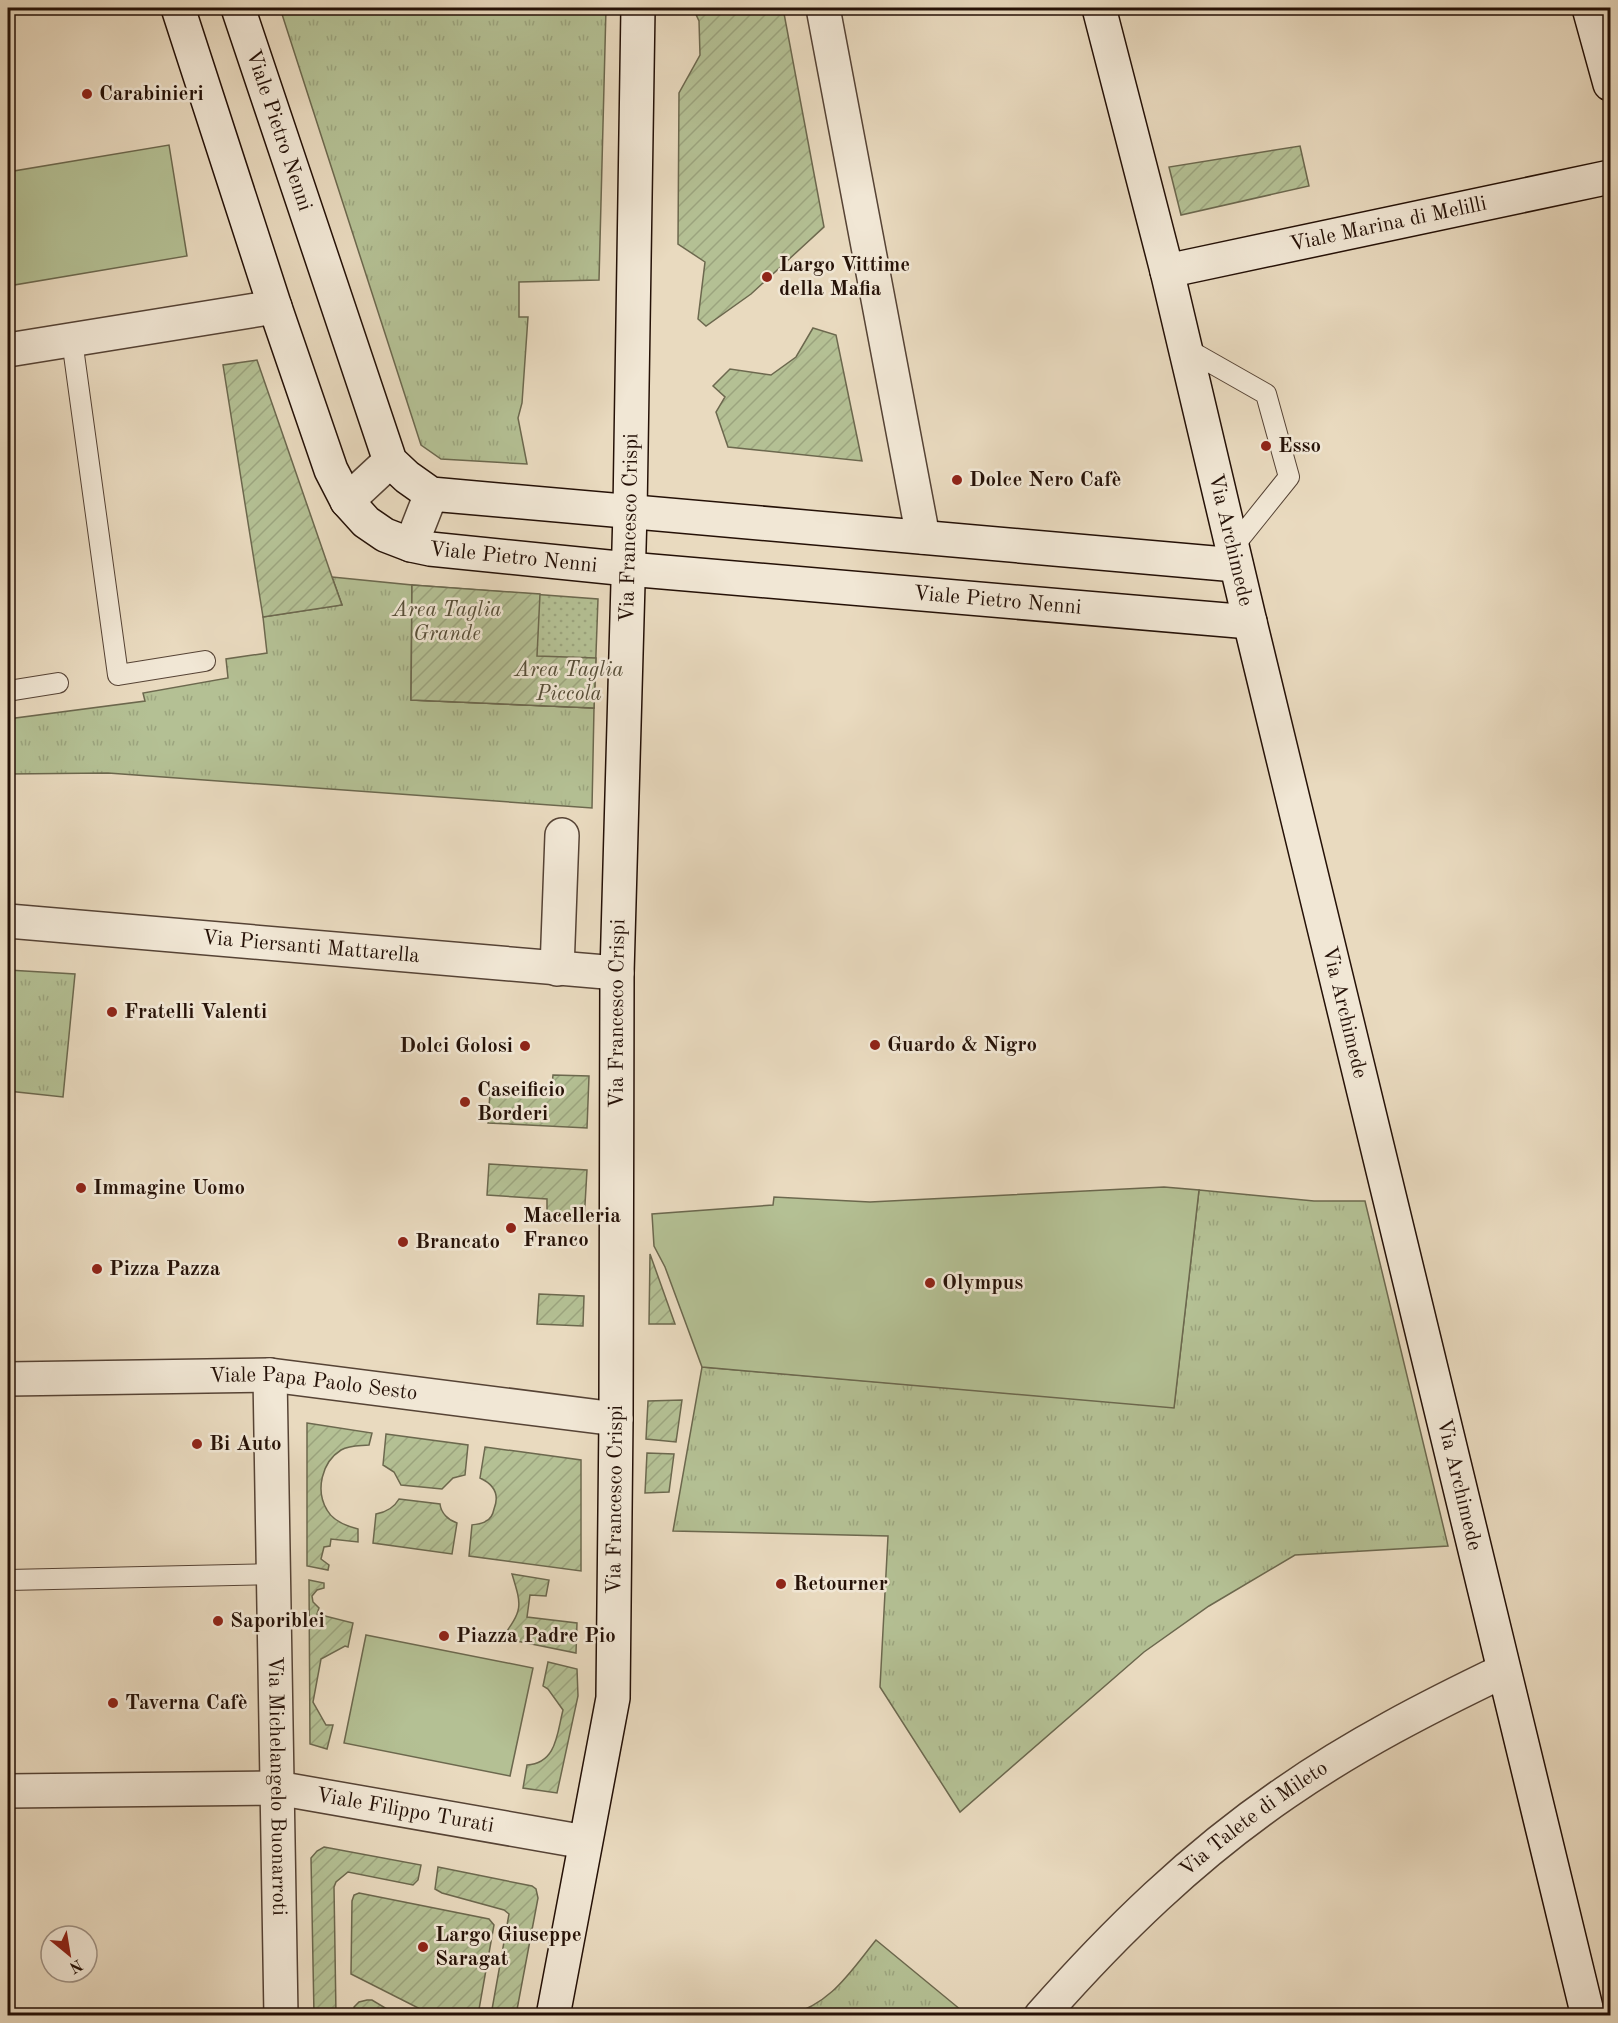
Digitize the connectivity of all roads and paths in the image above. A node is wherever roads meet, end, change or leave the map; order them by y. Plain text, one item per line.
1 (178, 8) edge
2 (238, 8) edge
3 (638, 8) edge
4 (823, 8) edge
5 (1099, 8) edge
6 (1589, 8) edge
7 (1611, 84) edge
8 (1611, 177) edge
9 (1167, 271) junction
10 (275, 307) junction
11 (72, 340) junction
12 (1185, 348) junction
13 (8, 350) edge
14 (390, 461) junction
15 (431, 494) junction
16 (347, 501) junction
17 (630, 512) junction
18 (923, 537) junction
19 (411, 545) junction
20 (1234, 556) junction
21 (628, 568) junction
22 (1250, 622) junction
23 (206, 661) dead end
24 (58, 684) dead end
25 (8, 691) edge
26 (562, 835) dead end
27 (8, 921) edge
28 (557, 969) junction
29 (616, 974) junction
30 (270, 1375) junction
31 (8, 1379) edge
32 (616, 1419) junction
33 (274, 1574) junction
34 (8, 1580) edge
35 (1503, 1671) junction
36 (277, 1788) junction
37 (8, 1791) edge
38 (585, 1842) junction
39 (281, 2016) edge
40 (553, 2016) edge
41 (1041, 2016) edge
42 (1588, 2016) edge

1 - 10 street, Viale Pietro Nenni
2 - 14 street, Viale Pietro Nenni
3 - 17 street, Via Francesco Crispi
4 - 18 street
5 - 9 street, Via Archimede
6 - 7 street
8 - 9 street, Viale Marina di Melilli
9 - 12 street, Via Archimede
10 - 11 street
10 - 16 street, Viale Pietro Nenni
11 - 13 street
11 - 23 lane
12 - 20 street, Via Archimede
12 - 20 lane
14 - 15 street, Viale Pietro Nenni
14 - 16 street
15 - 17 street
15 - 19 street
16 - 19 street, Viale Pietro Nenni
17 - 18 street
17 - 21 street, Via Francesco Crispi
18 - 20 street
19 - 21 street, Viale Pietro Nenni
20 - 22 street, Via Archimede
21 - 22 street, Viale Pietro Nenni
21 - 29 street, Via Francesco Crispi
22 - 35 street, Via Archimede
24 - 25 lane
26 - 28 street
27 - 28 street, Via Piersanti Mattarella
28 - 29 street, Via Piersanti Mattarella
29 - 32 street, Via Francesco Crispi
30 - 31 street, Viale Papa Paolo Sesto
30 - 32 street, Viale Papa Paolo Sesto
30 - 33 street, Via Michelangelo Buonarroti
32 - 38 street, Via Francesco Crispi
33 - 34 lane
33 - 36 street, Via Michelangelo Buonarroti
35 - 41 street, Via Talete di Mileto
35 - 42 street, Via Archimede
36 - 37 street, Viale Filippo Turati
36 - 38 street, Viale Filippo Turati
36 - 39 street, Via Michelangelo Buonarroti
38 - 40 street, Via Francesco Crispi

